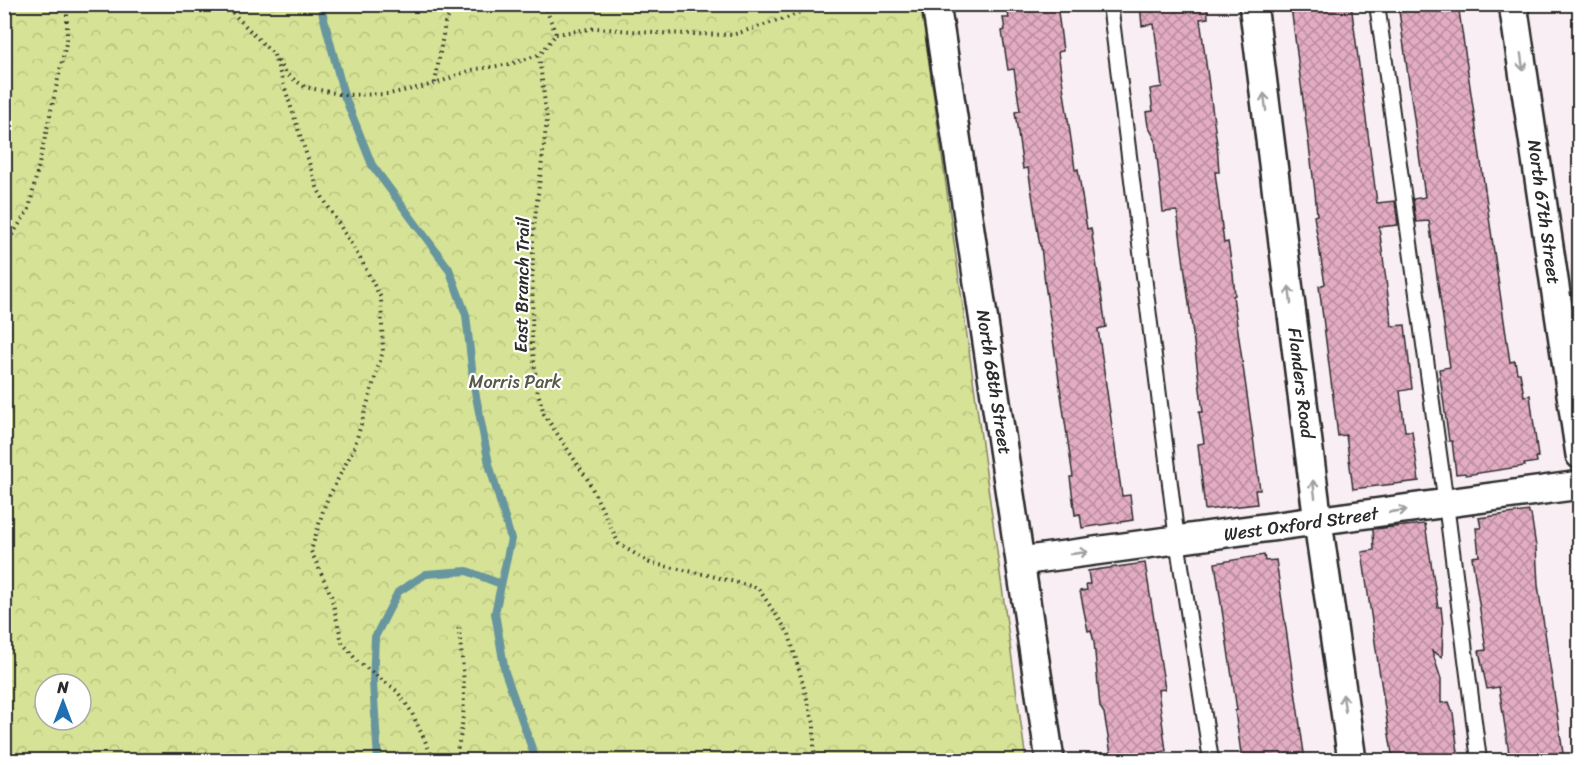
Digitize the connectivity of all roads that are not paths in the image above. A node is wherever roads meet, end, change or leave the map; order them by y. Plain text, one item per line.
1 (936, 4) edge
2 (1110, 4) edge
3 (1253, 4) edge
4 (1377, 4) edge
5 (1513, 4) edge
6 (1571, 333) edge
7 (1580, 455) edge
8 (1580, 484) edge
9 (1446, 504) junction
10 (1318, 522) junction
11 (1176, 540) junction
12 (1021, 561) junction
13 (1050, 760) edge
14 (1211, 760) edge
15 (1353, 760) edge
16 (1479, 760) edge

1 - 12 street, North 68th Street
2 - 11 lane
10 -> 3 street, Flanders Road
4 - 9 lane
5 -> 6 street, North 67th Street
6 - 7 street, North 67th Street
8 - 9 street, West Oxford Street
10 -> 9 street, West Oxford Street
9 - 16 lane
10 - 11 street, West Oxford Street
15 -> 10 street, Flanders Road
12 -> 11 street, West Oxford Street
11 - 14 lane
12 - 13 street, North 68th Street

